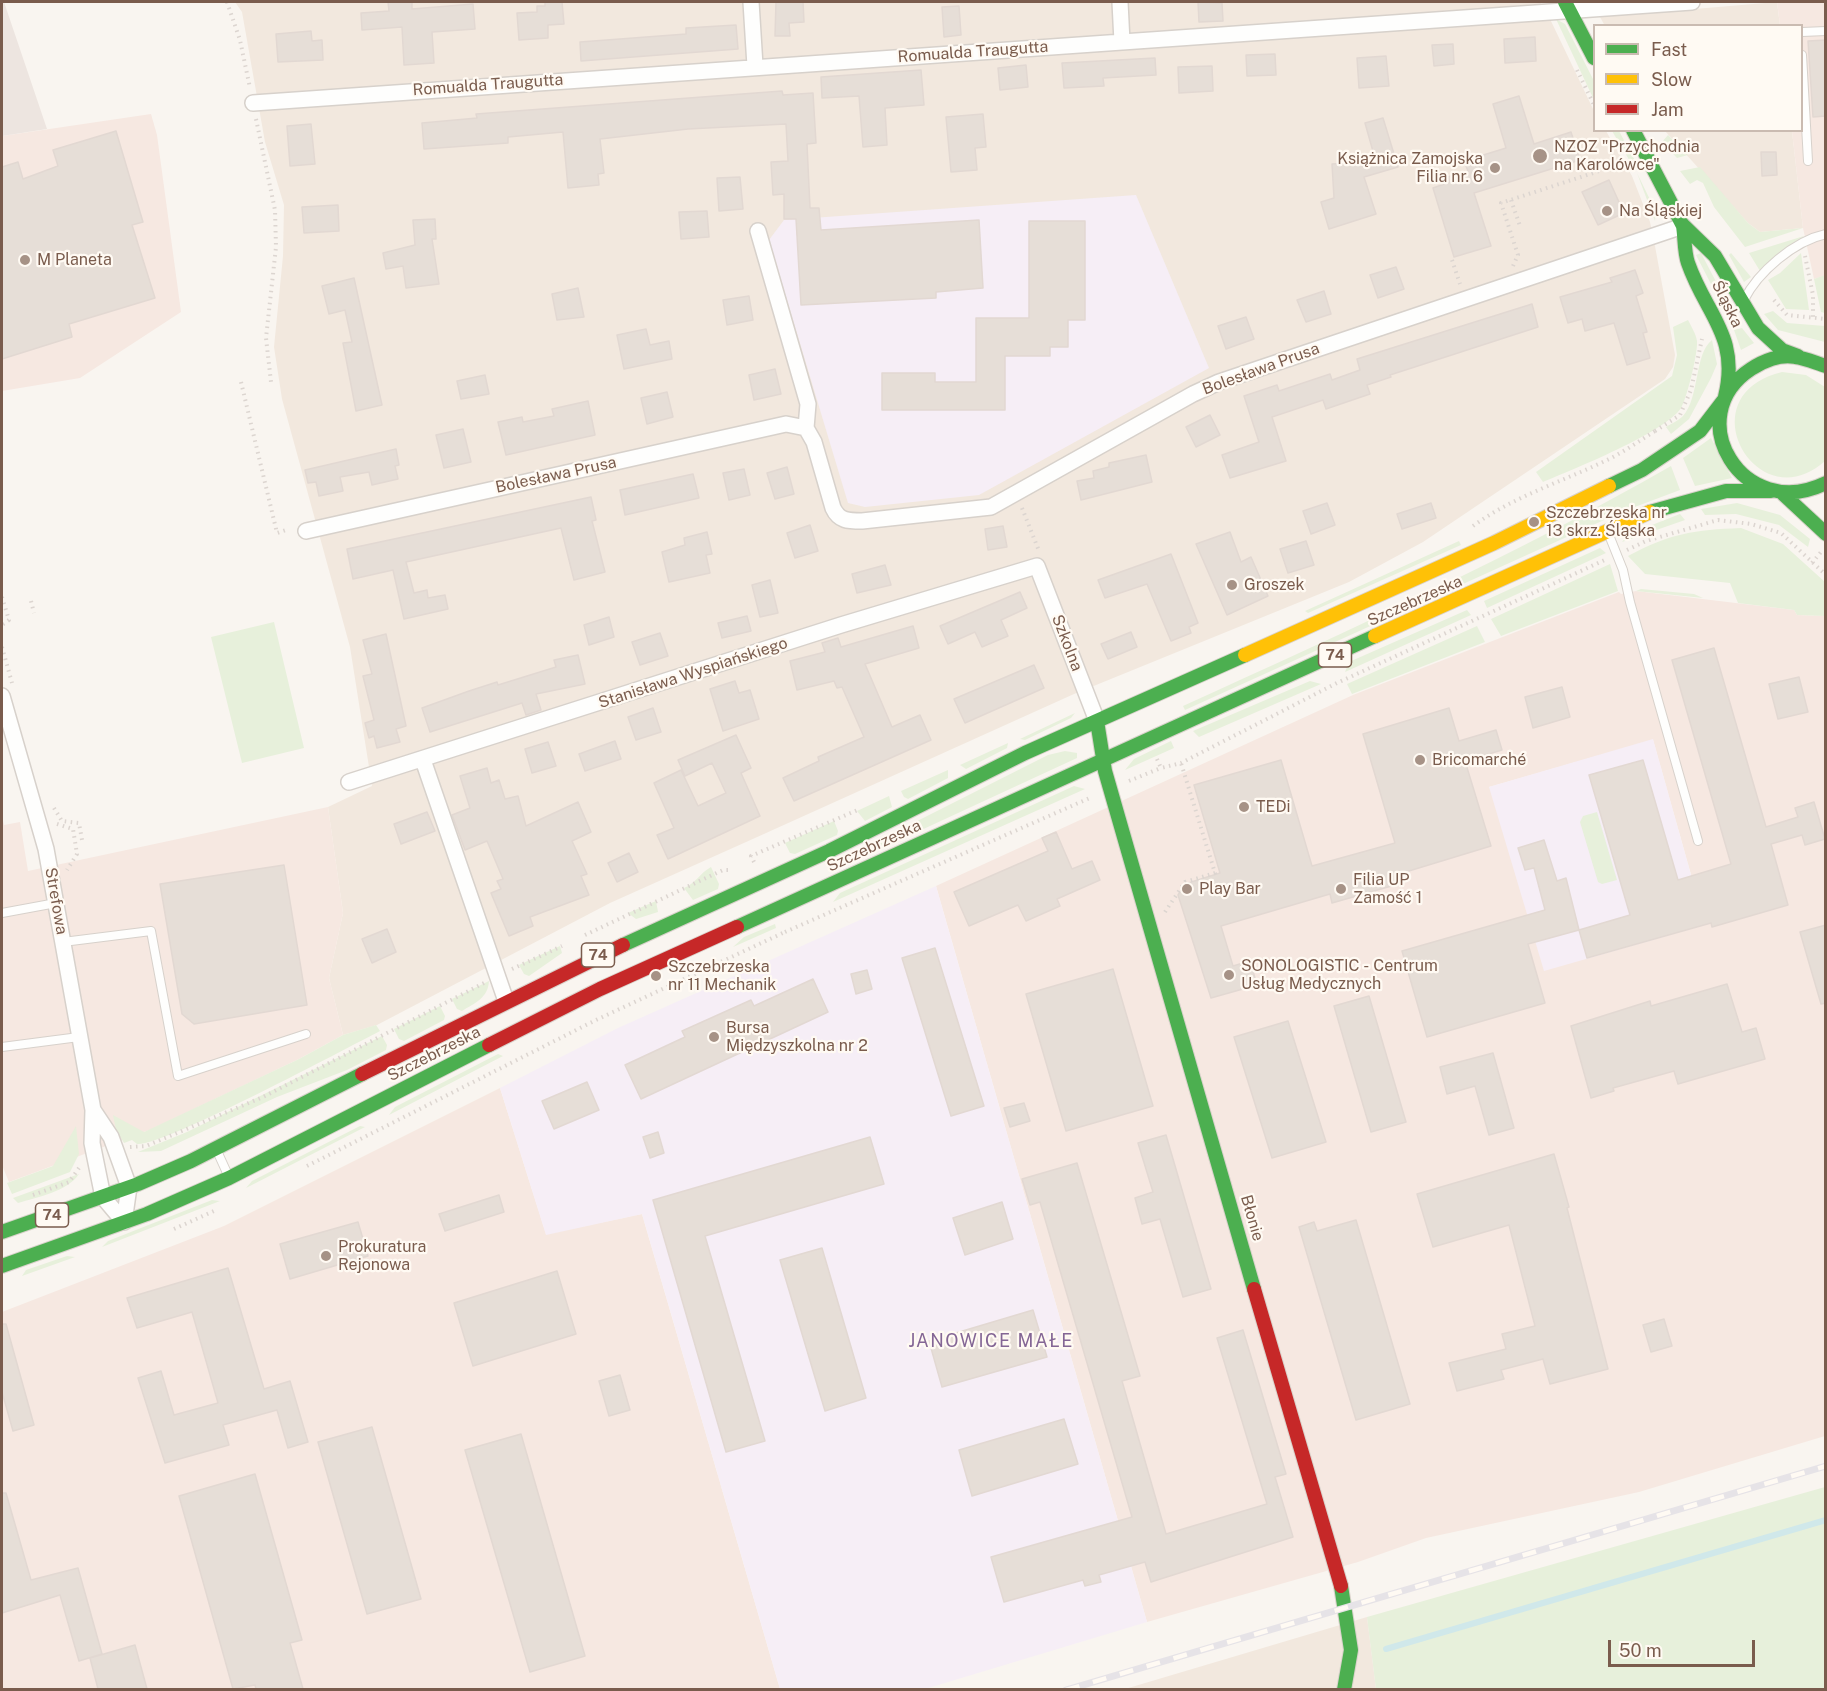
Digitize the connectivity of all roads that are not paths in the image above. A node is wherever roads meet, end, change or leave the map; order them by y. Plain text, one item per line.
1 (751, 2) edge
2 (1120, 2) edge
3 (1692, 2) edge
4 (1567, 6) edge
5 (1826, 31) edge
6 (1803, 32) edge
7 (1122, 42) junction
8 (1593, 56) edge
9 (755, 66) junction
10 (1803, 73) edge
11 (253, 103) road end
12 (1634, 132) edge
13 (1808, 161) dead end
14 (1683, 226) junction
15 (758, 231) dead end
16 (1826, 234) edge
17 (1742, 304) junction
18 (1798, 356) junction
19 (1821, 362) edge
20 (1724, 399) junction
21 (806, 428) junction
22 (1826, 483) edge
23 (1777, 492) junction
24 (306, 531) road end
25 (1607, 531) junction
26 (1826, 534) edge
27 (1037, 566) joint
28 (2, 696) edge
29 (1097, 721) junction
30 (1102, 758) junction
31 (423, 760) junction
32 (349, 782) dead end
33 (1698, 841) dead end
34 (56, 903) junction
35 (2, 913) edge
36 (63, 942) junction
37 (506, 1001) junction
38 (306, 1034) dead end
39 (79, 1037) junction
40 (2, 1047) edge
41 (93, 1110) junction
42 (216, 1149) junction
43 (229, 1178) junction
44 (129, 1187) junction
45 (103, 1197) junction
46 (124, 1222) junction
47 (2, 1233) edge
48 (2, 1266) edge
49 (1344, 1689) edge

1 - 9 street
2 - 7 street
3 - 4 street, Romualda Traugutta
4 - 7 street, Romualda Traugutta
4 - 8 main road
5 - 6 lane
7 - 9 street, Romualda Traugutta
9 - 11 street, Romualda Traugutta
10 - 13 lane
12 - 14 main road, Śląska
14 - 17 main road, Śląska
14 - 20 main road, Śląska
14 - 21 street, Bolesława Prusa
15 - 21 street, Bolesława Prusa
16 - 17 lane
17 - 18 main road, Śląska
18 - 19 main road, 74
18 - 20 main road, 74
20 - 23 main road, Śląska
20 - 29 main road, Szczebrzeska / 74
21 - 24 street, Bolesława Prusa
22 - 23 main road, 74
23 - 25 main road, Szczebrzeska / 74
23 - 26 main road
25 - 30 main road, Szczebrzeska / 74
25 - 33 lane
27 - 29 street, Szkolna
27 - 31 street, Stanisława Wyspiańskiego
28 - 34 street, Strefowa
29 - 30 main road, Błonie
29 - 37 main road, Szczebrzeska / 74
30 - 43 main road, Szczebrzeska / 74
30 - 49 main road, Błonie
31 - 32 street, Stanisława Wyspiańskiego
31 - 37 street
34 - 35 lane
34 - 36 street, Strefowa
36 - 38 lane
36 - 39 street, Strefowa
37 - 42 main road, Szczebrzeska / 74
39 - 40 lane
39 - 41 street, Strefowa
41 - 44 street, Strefowa
41 - 45 street, Strefowa
42 - 43 lane
42 - 44 main road, Szczebrzeska / 74
43 - 46 main road, Szczebrzeska / 74
44 - 45 main road, Szczebrzeska / 74
44 - 46 street, Strefowa
45 - 46 street, Strefowa
45 - 47 main road, Szczebrzeska / 74
46 - 48 main road, Szczebrzeska / 74

